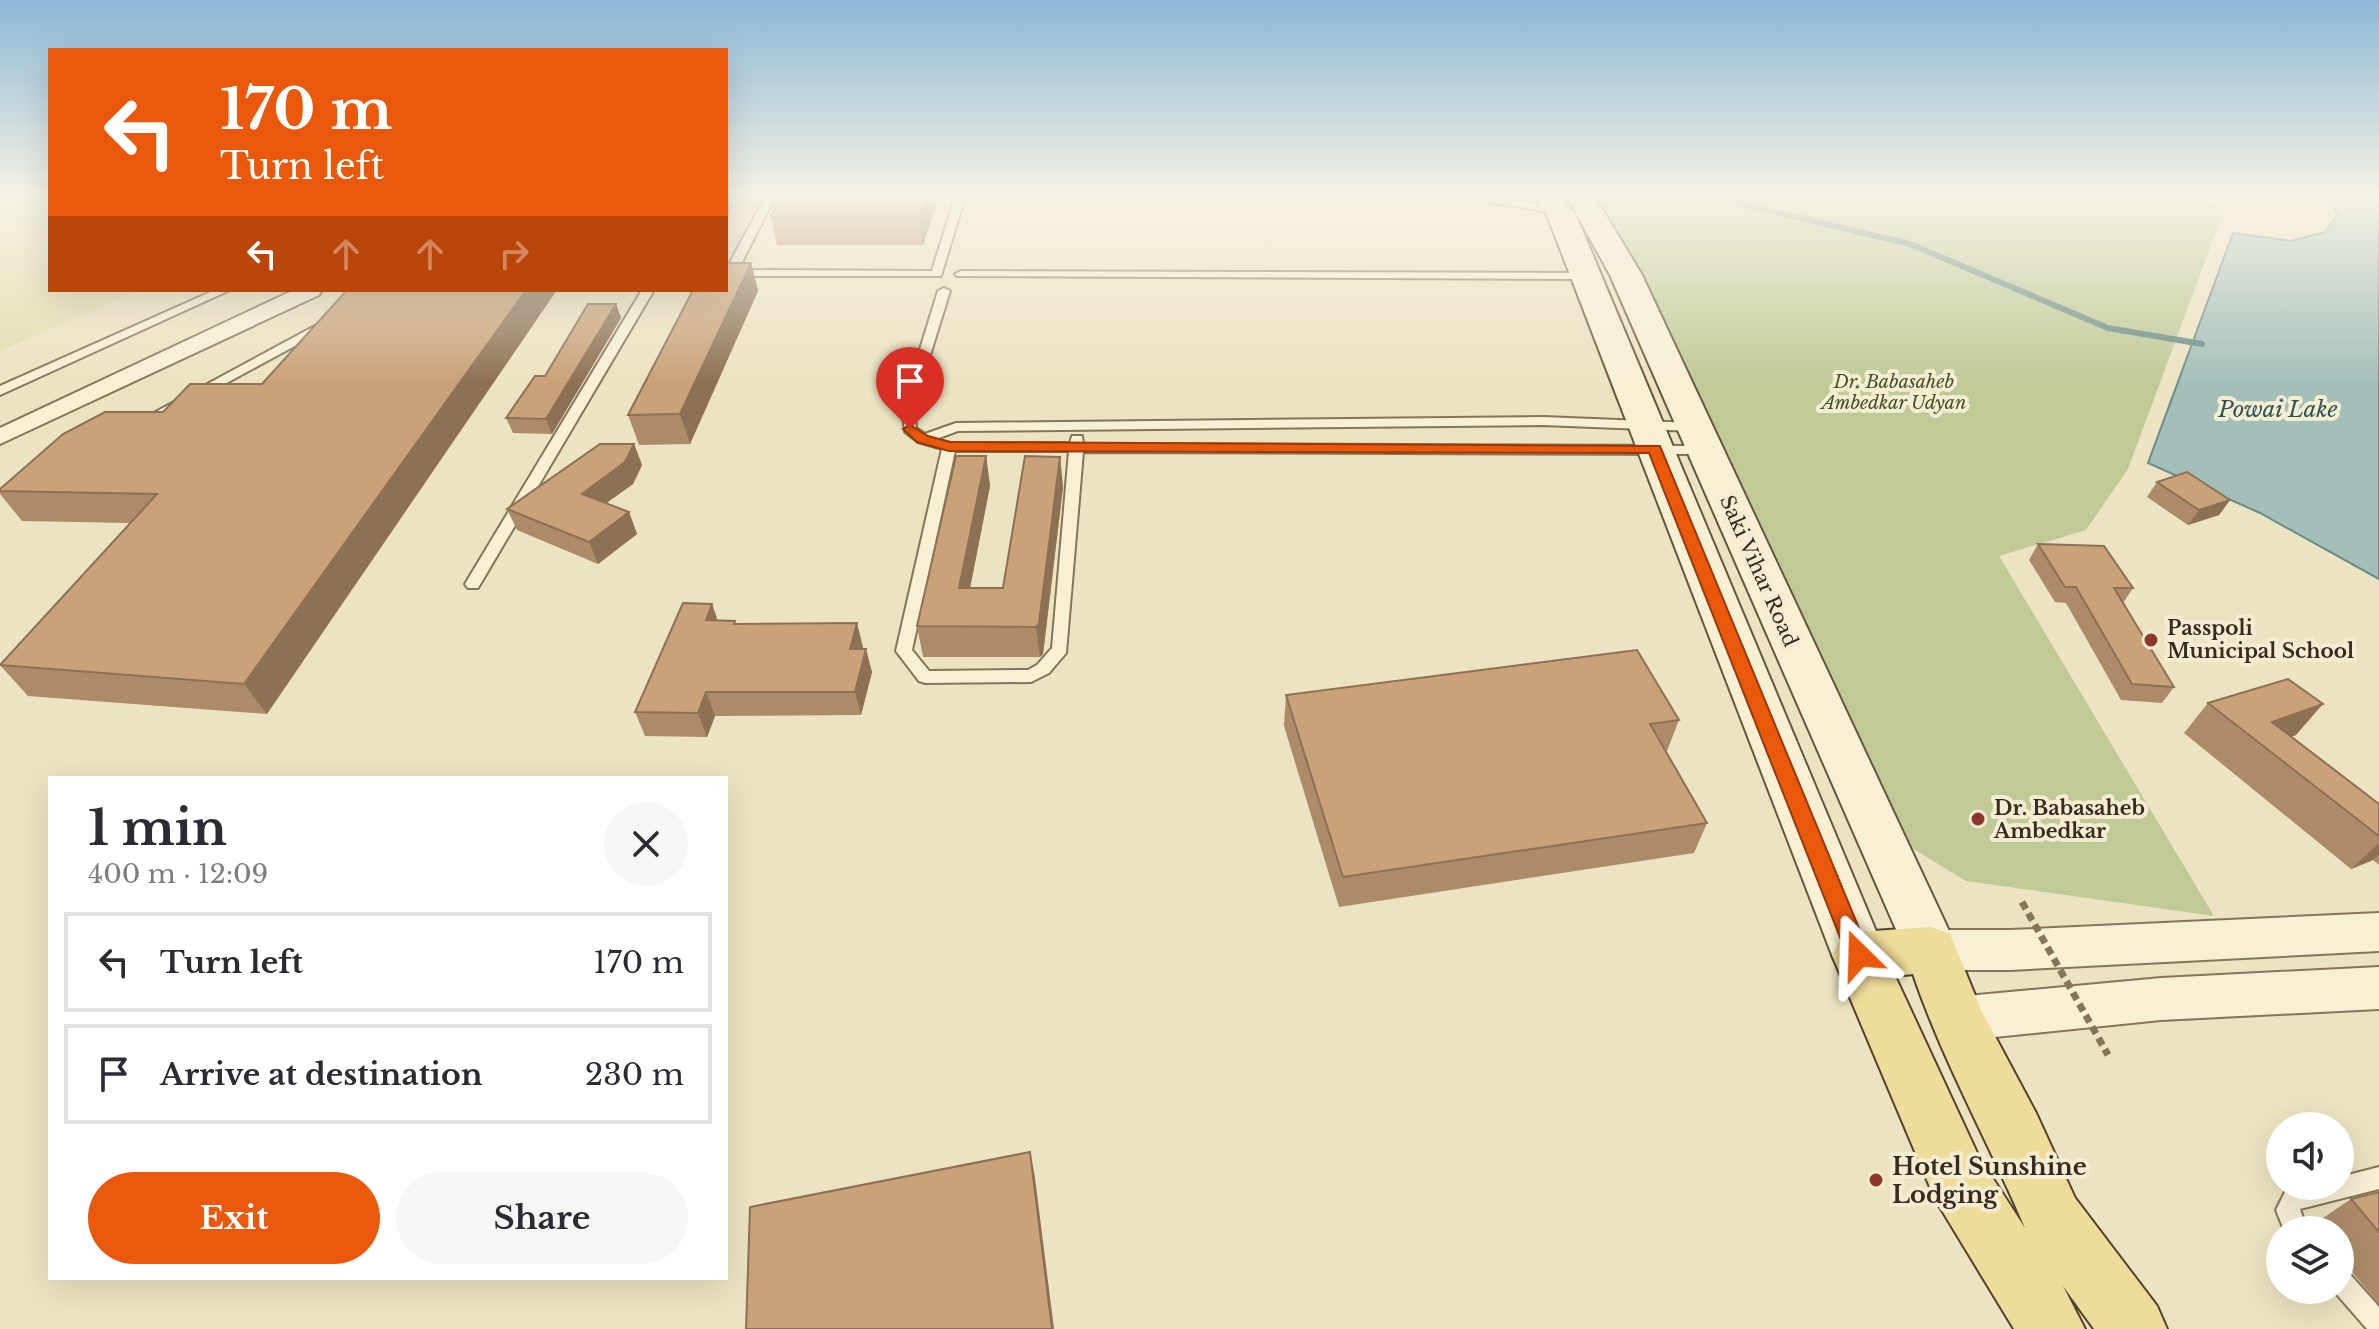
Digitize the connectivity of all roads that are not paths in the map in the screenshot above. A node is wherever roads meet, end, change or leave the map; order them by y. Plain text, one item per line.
1 (941, 259) edge
2 (1581, 259) edge
3 (1613, 259) edge
4 (728, 273) edge
5 (961, 274) dead end
6 (1584, 276) junction
7 (944, 291) dead end
8 (220, 292) edge
9 (307, 292) edge
10 (647, 292) edge
11 (334, 320) edge
12 (0, 391) edge
13 (1433, 421) junction
14 (1215, 422) junction
15 (1077, 425) junction
16 (127, 431) edge
17 (0, 437) edge
18 (1650, 437) junction
19 (923, 439) junction
20 (1699, 439) junction
21 (1078, 446) junction
22 (949, 447) junction
23 (1218, 447) junction
24 (1438, 448) junction
25 (473, 584) dead end
26 (1747, 679) junction
27 (1809, 681) junction
28 (2379, 932) edge
29 (1931, 950) junction
30 (1859, 955) junction
31 (2379, 988) edge
32 (1956, 1019) junction
33 (1890, 1025) junction
34 (2379, 1178) edge
35 (2290, 1216) edge
36 (2354, 1296) edge
37 (2379, 1325) edge
38 (2052, 1329) edge
39 (2134, 1329) edge

1 - 4 lane
2 - 6 main road
3 - 20 main road, Saki Vihar Road
5 - 6 lane
6 - 18 main road
7 - 19 lane
8 - 12 lane
9 - 17 street
10 - 25 lane
11 - 16 lane
13 - 14 lane
13 - 18 lane
13 - 24 lane
14 - 15 lane
14 - 23 lane
15 - 19 lane
15 - 21 lane
18 - 20 lane
18 - 20 lane
18 - 24 lane
18 - 26 main road
19 - 22 lane
20 - 27 main road, Saki Vihar Road
21 - 22 lane
21 - 22 lane
21 - 23 lane
23 - 24 lane
26 - 27 main road
26 - 30 main road
27 - 29 main road, Saki Vihar Road
28 - 29 street
29 - 30 main road
29 - 32 main road
30 - 33 main road
31 - 32 street
32 - 33 main road
32 - 39 main road
33 - 38 main road
34 - 35 lane
36 - 37 lane

